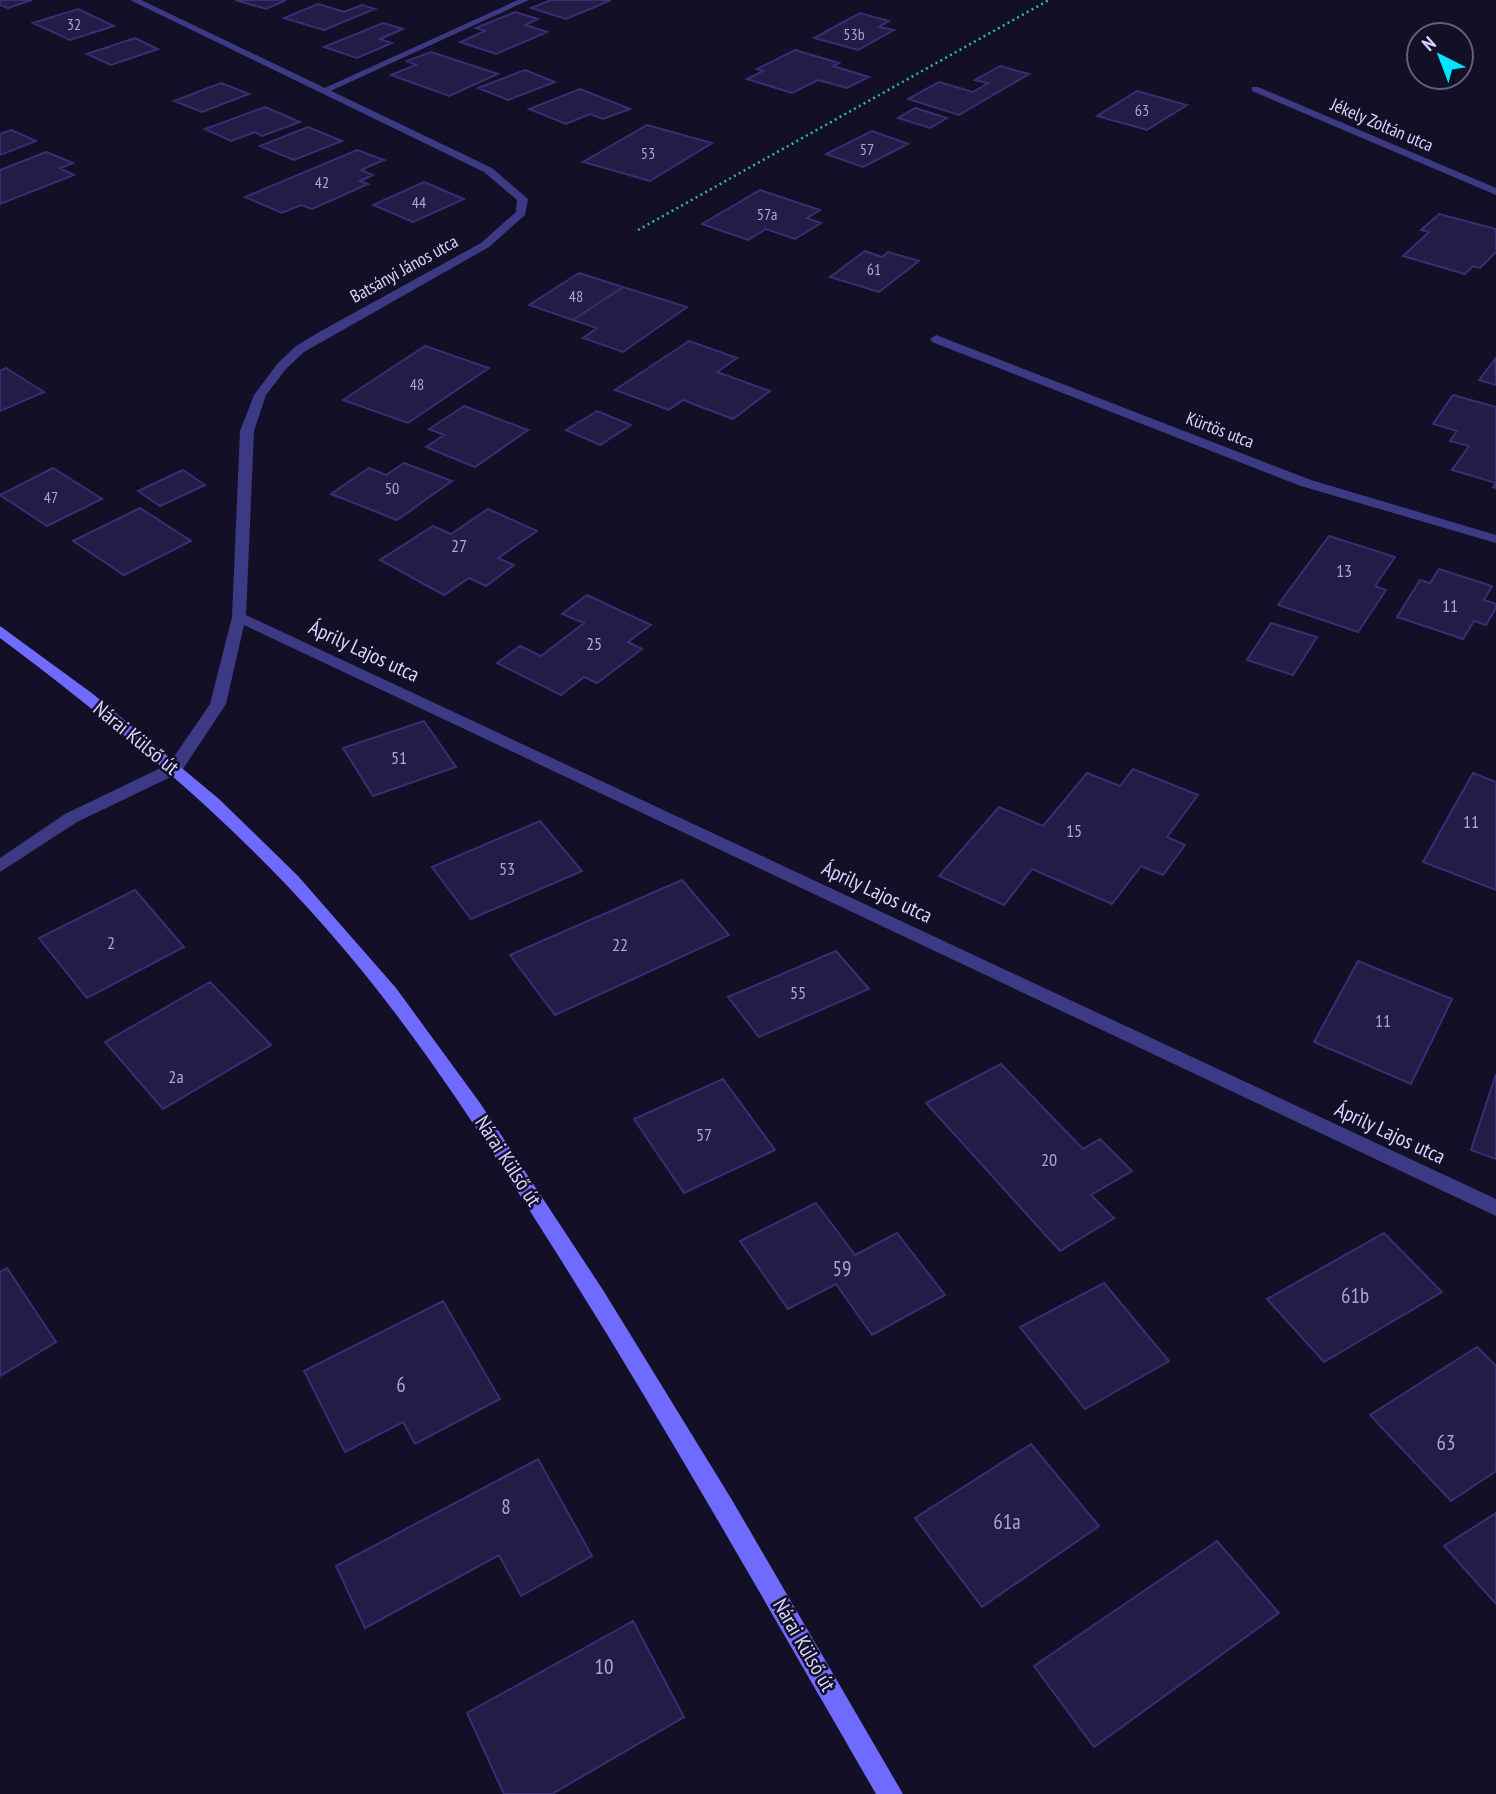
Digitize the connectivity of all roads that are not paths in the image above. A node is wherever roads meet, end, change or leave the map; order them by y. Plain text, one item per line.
1 (134, 0) edge
2 (525, 0) edge
3 (1255, 89) dead end
4 (323, 91) junction
5 (1496, 192) edge
6 (936, 339) dead end
7 (1496, 539) edge
8 (239, 617) junction
9 (0, 631) edge
10 (175, 768) junction
11 (0, 866) edge
12 (1496, 1208) edge
13 (890, 1794) edge

1 - 4 street, Batsányi János utca
2 - 4 street
3 - 5 street, Jékely Zoltán utca
4 - 8 street, Batsányi János utca
6 - 7 street, Kürtös utca
8 - 10 street, Batsányi János utca
8 - 12 street, Áprily Lajos utca
9 - 10 street, Nárai Külső út
10 - 11 street
10 - 13 street, Nárai Külső út

